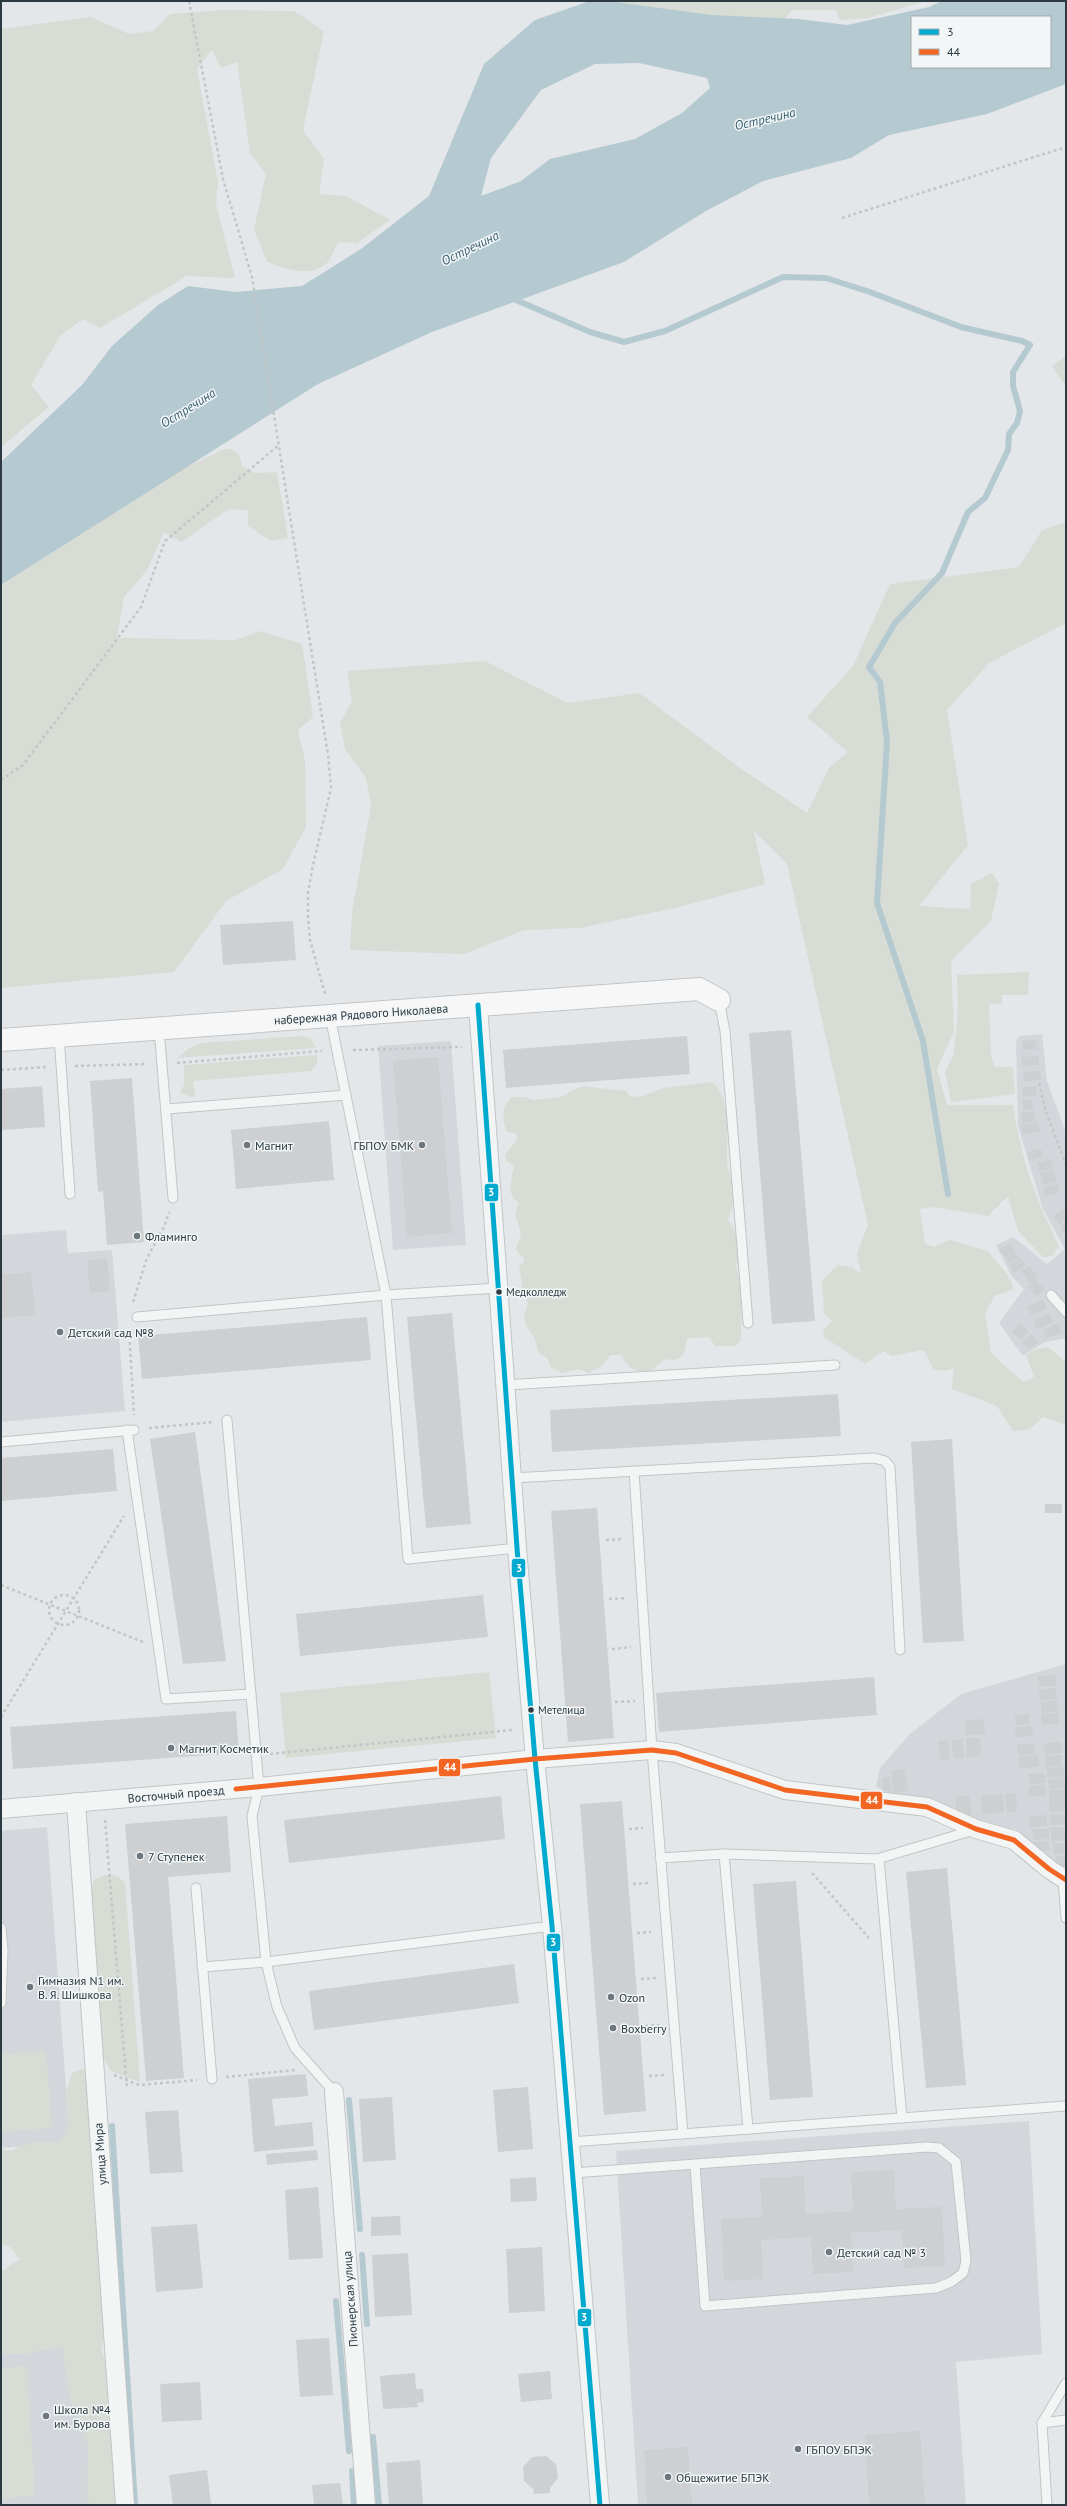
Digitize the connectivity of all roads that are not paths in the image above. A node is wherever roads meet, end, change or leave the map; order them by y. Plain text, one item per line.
1 (719, 1000) joint
2 (478, 1006) junction
3 (330, 1016) junction
4 (159, 1029) junction
5 (59, 1036) junction
6 (1, 1040) edge
7 (346, 1095) junction
8 (167, 1109) junction
9 (70, 1194) dead end
10 (173, 1198) dead end
11 (499, 1288) junction
12 (386, 1295) junction
13 (1051, 1295) dead end
14 (1066, 1312) edge
15 (137, 1316) dead end
16 (748, 1323) dead end
17 (835, 1365) dead end
18 (506, 1385) junction
19 (227, 1420) road end
20 (1, 1442) edge
21 (634, 1471) junction
22 (512, 1478) junction
23 (517, 1548) junction
24 (900, 1650) dead end
25 (251, 1694) junction
26 (652, 1750) junction
27 (535, 1759) junction
28 (259, 1787) junction
29 (76, 1802) junction
30 (1, 1809) edge
31 (976, 1829) junction
32 (724, 1854) junction
33 (660, 1858) junction
34 (879, 1859) junction
35 (1064, 1880) edge
36 (196, 1888) dead end
37 (1066, 1918) edge
38 (552, 1926) junction
39 (1, 1928) edge
40 (266, 1962) junction
41 (202, 1967) junction
42 (1, 2003) edge
43 (212, 2079) dead end
44 (334, 2092) joint
45 (1066, 2106) edge
46 (902, 2118) junction
47 (748, 2129) junction
48 (683, 2134) junction
49 (570, 2142) junction
50 (695, 2165) junction
51 (572, 2173) junction
52 (1066, 2383) edge
53 (1066, 2420) edge
54 (1042, 2423) junction
55 (125, 2505) edge
56 (366, 2505) edge
57 (600, 2505) edge
58 (1047, 2505) edge

1 - 2 street, набережная Рядового Николаева
1 - 16 lane
2 - 3 street, набережная Рядового Николаева
2 - 11 street
3 - 4 street, набережная Рядового Николаева
3 - 7 lane
4 - 5 street, набережная Рядового Николаева
4 - 8 lane
5 - 6 street, набережная Рядового Николаева
5 - 9 lane
7 - 8 lane
7 - 12 lane
8 - 10 lane
11 - 12 lane
11 - 18 street
12 - 15 lane
12 - 23 lane
13 - 14 lane
17 - 18 lane
18 - 22 street
19 - 25 lane
20 - 25 lane
21 - 22 lane
21 - 24 lane
21 - 26 lane
22 - 23 street
23 - 27 street
25 - 28 lane
26 - 27 street, Восточный проезд
26 - 31 street, Восточный проезд
26 - 33 lane
27 - 28 street, Восточный проезд
27 - 38 street
28 - 29 street, Восточный проезд
28 - 40 lane
29 - 30 street, Восточный проезд
29 - 55 street, улица Мира
31 - 34 lane
31 - 35 street, Восточный проезд
32 - 33 lane
32 - 34 lane
32 - 47 lane
33 - 48 lane
34 - 46 lane
35 - 37 lane
36 - 41 lane
38 - 40 lane
38 - 49 street
39 - 42 lane
40 - 41 lane
40 - 44 lane
41 - 43 lane
44 - 56 street, Пионерская улица
45 - 46 lane
46 - 47 lane
47 - 48 lane
48 - 49 lane
49 - 51 street
50 - 50 lane
50 - 51 lane
51 - 57 street
52 - 54 lane
53 - 54 lane
54 - 58 lane

